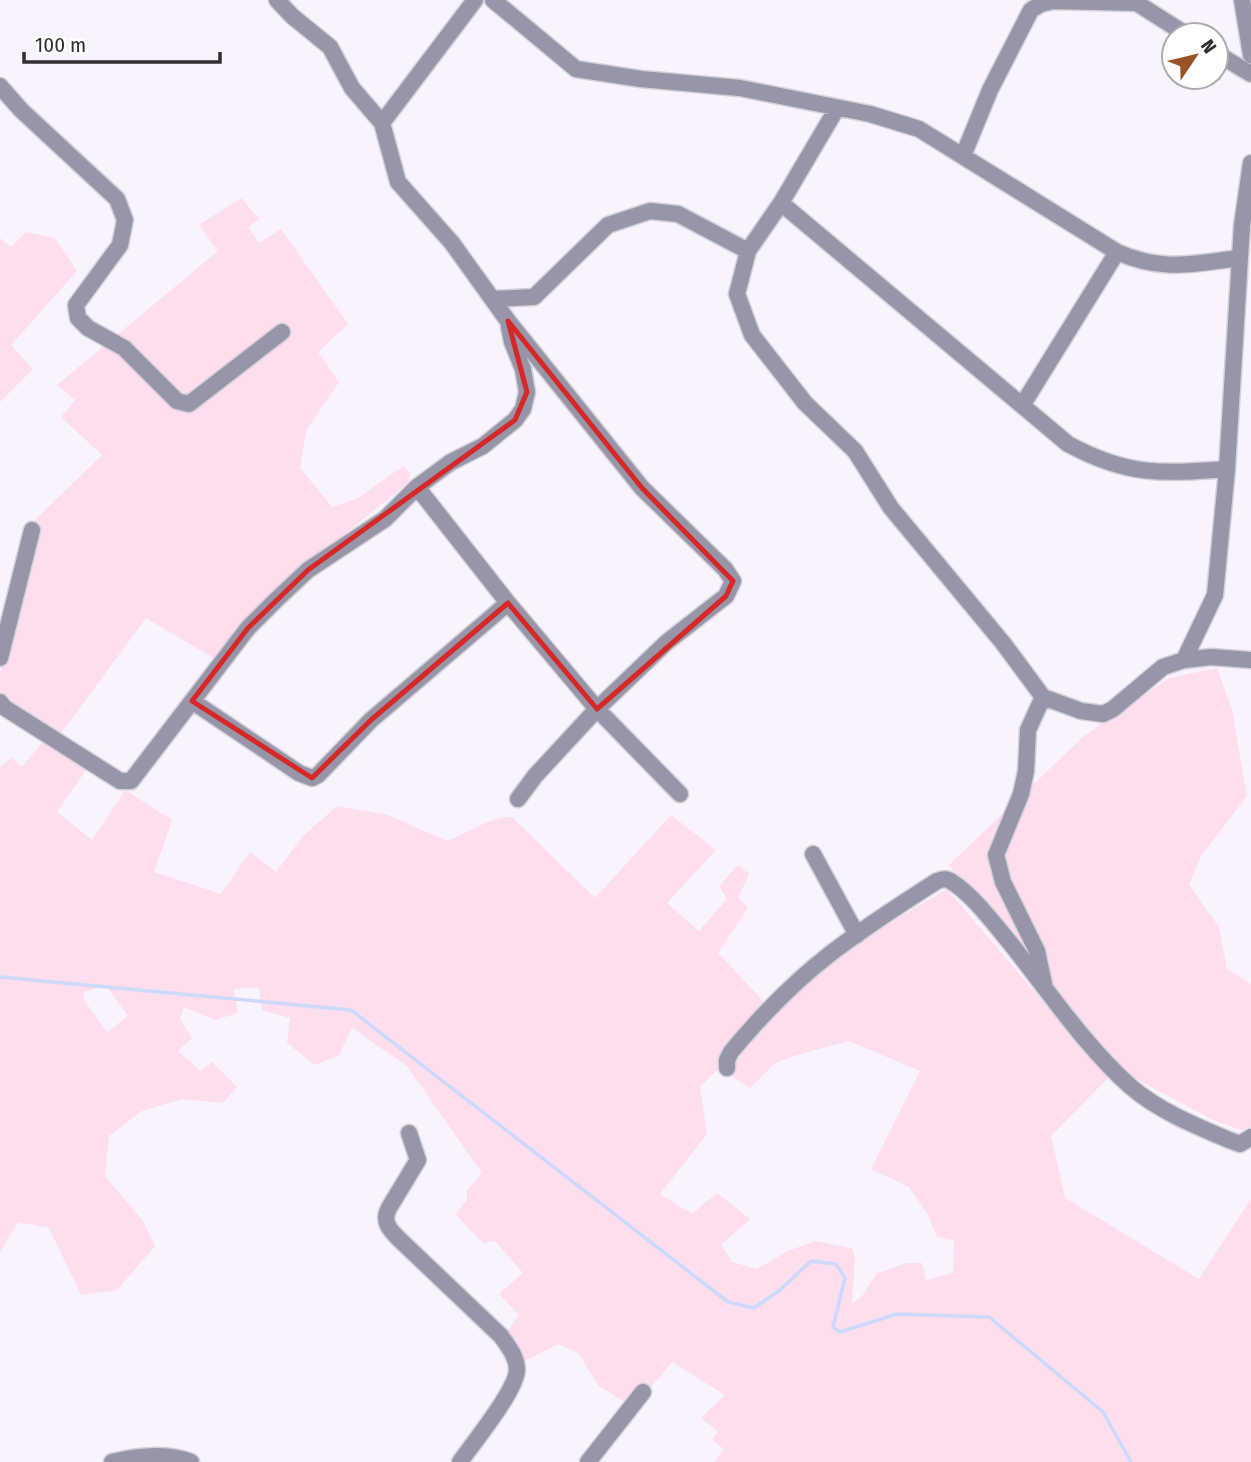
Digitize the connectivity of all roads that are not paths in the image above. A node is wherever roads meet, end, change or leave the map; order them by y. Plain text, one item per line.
1 (277, 0) edge
2 (475, 0) edge
3 (493, 0) edge
4 (1242, 0) edge
5 (1134, 1) edge
6 (1165, 21) edge
7 (1251, 55) edge
8 (1230, 61) edge
9 (1251, 74) edge
10 (0, 86) edge
11 (837, 108) junction
12 (382, 123) junction
13 (963, 156) junction
14 (1251, 163) edge
15 (781, 202) junction
16 (748, 251) junction
17 (1117, 252) junction
18 (1240, 258) junction
19 (494, 299) junction
20 (508, 321) junction
21 (282, 332) dead end
22 (1251, 338) edge
23 (1234, 342) junction
24 (1023, 404) junction
25 (1227, 469) junction
26 (417, 487) junction
27 (32, 530) dead end
28 (508, 603) junction
29 (0, 658) edge
30 (1184, 660) junction
31 (1251, 660) edge
32 (1043, 697) junction
33 (192, 701) junction
34 (0, 702) edge
35 (597, 709) junction
36 (680, 794) dead end
37 (518, 799) dead end
38 (813, 855) dead end
39 (857, 935) junction
40 (1045, 986) junction
41 (727, 1068) dead end
42 (409, 1133) dead end
43 (1247, 1145) edge
44 (643, 1392) dead end
45 (112, 1462) edge
46 (191, 1462) edge
47 (460, 1462) edge
48 (588, 1462) edge

1 - 12 street
2 - 12 street
3 - 11 street
4 - 7 street
5 - 6 street
5 - 13 street
8 - 9 street
10 - 21 street
11 - 13 street
11 - 15 street
12 - 19 street
13 - 17 street
14 - 18 street
15 - 16 street
15 - 24 street
16 - 19 street
16 - 32 street
17 - 18 street
17 - 24 street
18 - 23 street
19 - 20 street
20 - 26 street
20 - 35 street
22 - 23 street
23 - 25 street
24 - 25 street
25 - 30 street
26 - 28 street
26 - 33 street
27 - 29 street
28 - 33 street
28 - 35 street
30 - 31 street
30 - 32 street
32 - 40 street
33 - 34 street
35 - 36 street
35 - 37 street
38 - 39 street
39 - 40 street
39 - 41 street
40 - 43 street
42 - 47 street
44 - 48 street
45 - 46 street

